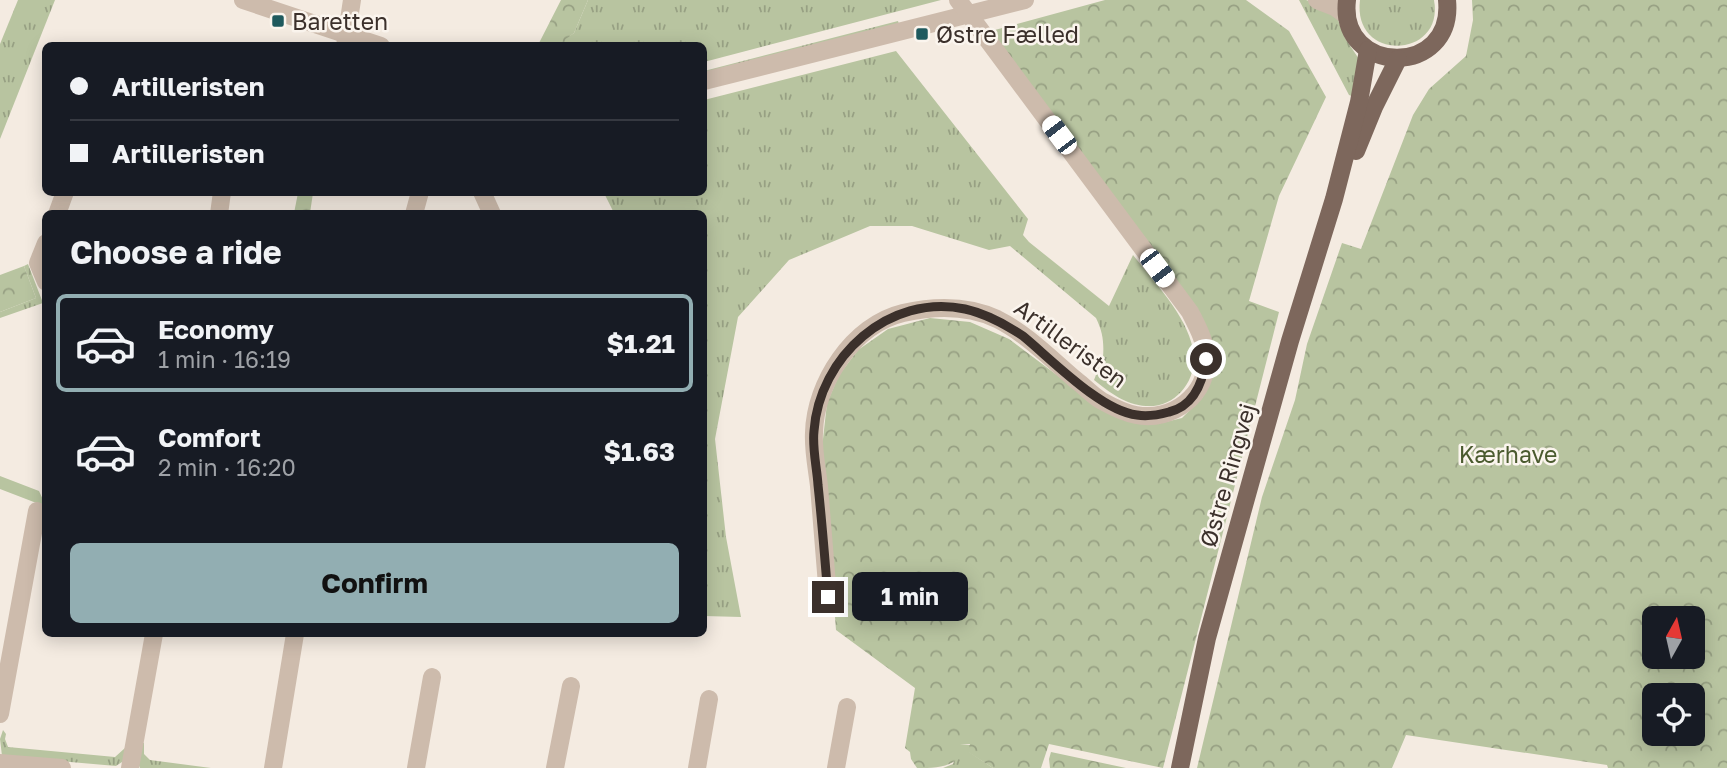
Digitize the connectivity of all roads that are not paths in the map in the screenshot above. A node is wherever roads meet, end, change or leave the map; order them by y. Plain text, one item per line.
1 (243, 0) edge
2 (352, 0) edge
3 (958, 0) edge
4 (1025, 0) edge
5 (1317, 0) edge
6 (1447, 0) edge
7 (1347, 8) edge
8 (969, 15) junction
9 (346, 40) edge
10 (1368, 50) junction
11 (1398, 59) junction
12 (707, 80) edge
13 (1334, 199) junction
14 (42, 253) edge
15 (42, 272) edge
16 (37, 511) dead end
17 (828, 597) dead end
18 (153, 637) edge
19 (295, 637) edge
20 (432, 677) dead end
21 (570, 685) dead end
22 (709, 699) dead end
23 (847, 708) dead end
24 (0, 715) edge
25 (0, 763) edge
26 (62, 768) edge
27 (130, 768) edge
28 (273, 768) edge
29 (416, 768) edge
30 (555, 768) edge
31 (697, 768) edge
32 (836, 768) edge
33 (1180, 768) edge

1 - 9 street
2 - 9 street
3 - 8 street, Artilleristen
4 - 8 street
5 - 7 street
6 - 11 main road
7 - 10 main road
8 - 12 street
8 - 17 street, Artilleristen
10 - 11 main road
10 - 13 main road, Østre Ringvej
11 - 13 main road, Østre Ringvej
13 - 33 main road, Østre Ringvej
14 - 15 street
16 - 24 street
18 - 27 street
19 - 28 street
20 - 29 street
21 - 30 street
22 - 31 street
23 - 32 street
25 - 26 street

